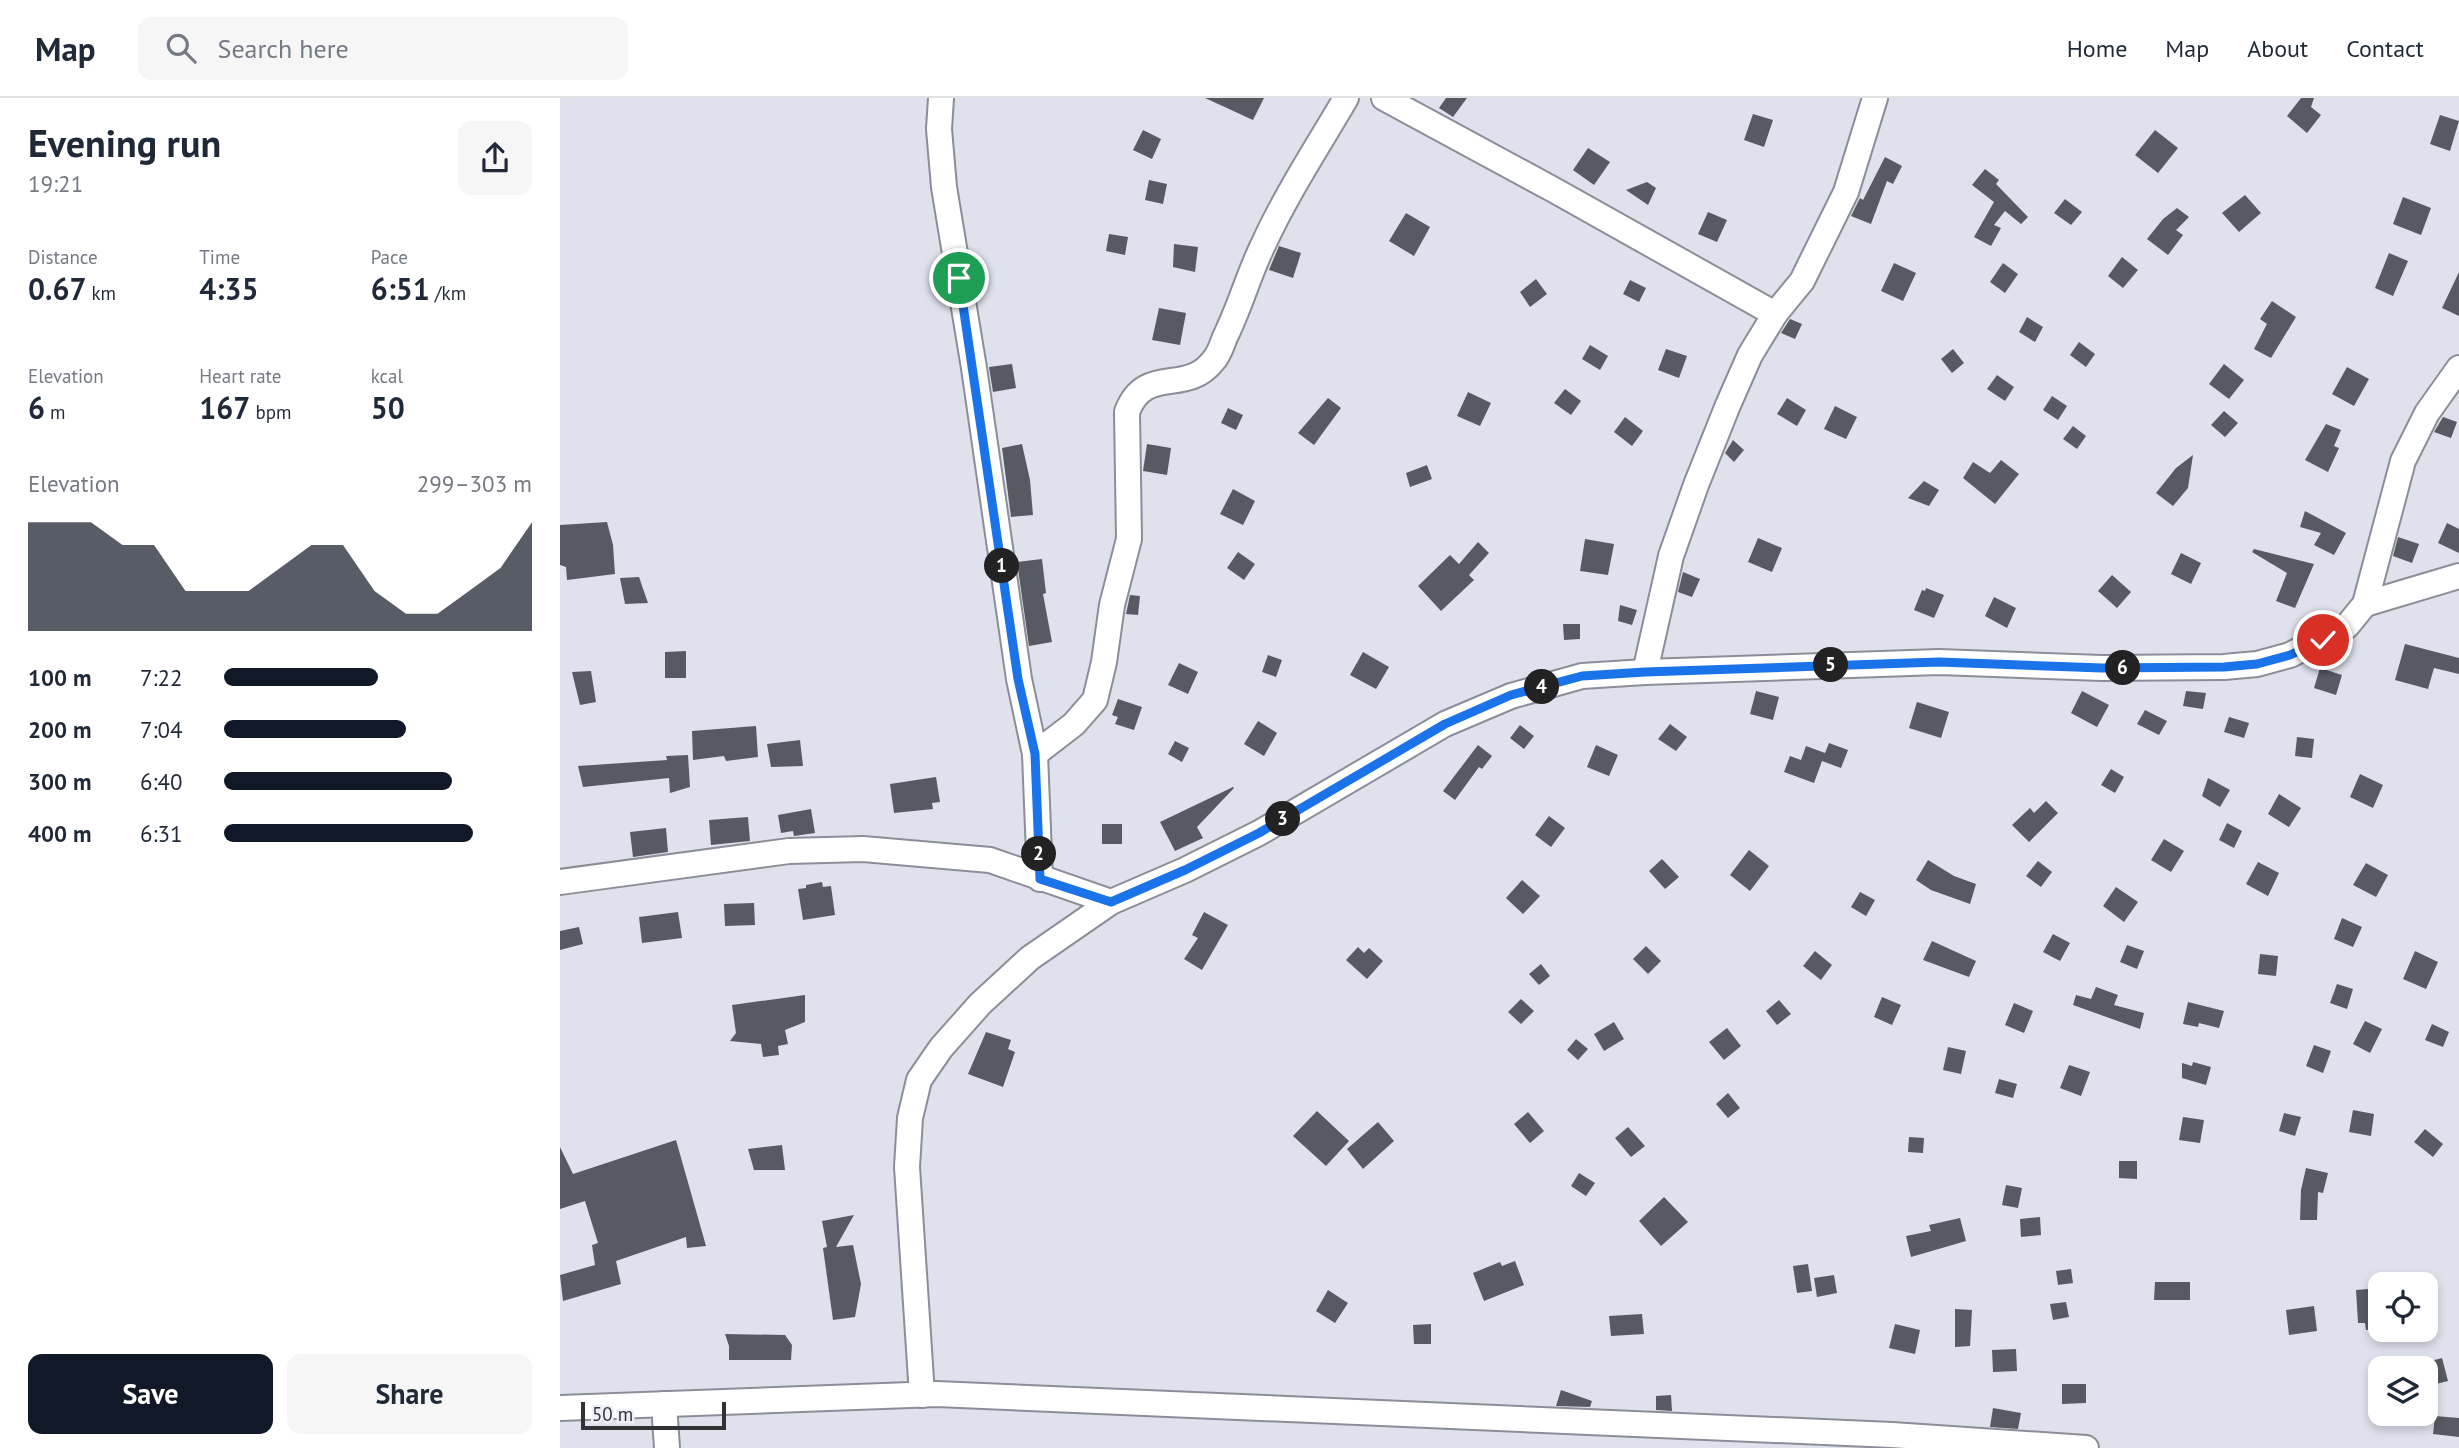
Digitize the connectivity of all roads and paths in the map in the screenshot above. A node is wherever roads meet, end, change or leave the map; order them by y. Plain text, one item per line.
1 (941, 98) edge
2 (1346, 98) edge
3 (1384, 98) edge
4 (1875, 98) edge
5 (1775, 314) junction
6 (2459, 369) edge
7 (2459, 576) edge
8 (2365, 604) junction
9 (1645, 672) junction
10 (1035, 754) junction
11 (1040, 879) junction
12 (560, 882) edge
13 (1111, 902) junction
14 (922, 1395) junction
15 (664, 1404) junction
16 (560, 1408) edge
17 (667, 1448) edge
18 (2086, 1448) edge

1 - 10 street
2 - 10 street
3 - 5 street
4 - 5 street
5 - 9 street
6 - 8 street
7 - 8 street
8 - 9 street
9 - 13 street
10 - 11 street
11 - 12 street
11 - 13 street
13 - 14 street
14 - 15 street
14 - 18 street
15 - 16 street
15 - 17 street

